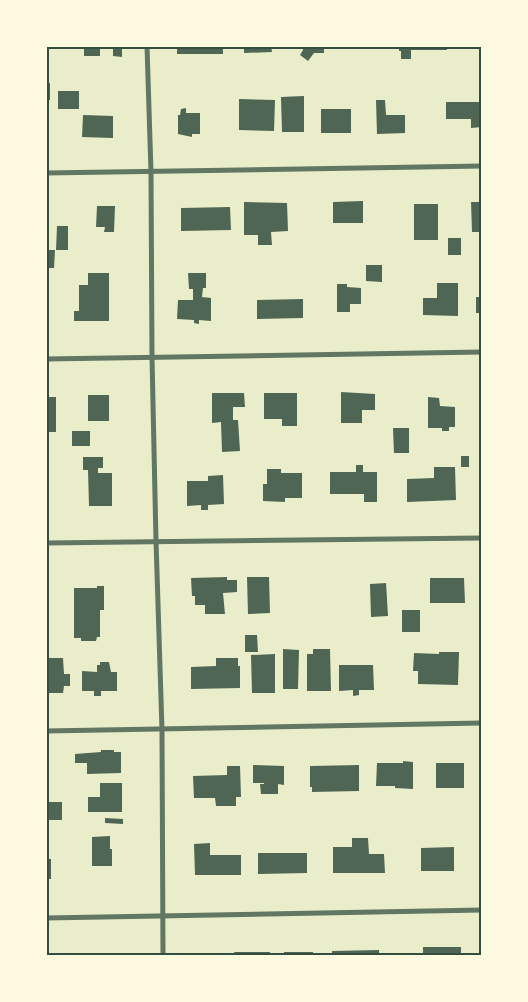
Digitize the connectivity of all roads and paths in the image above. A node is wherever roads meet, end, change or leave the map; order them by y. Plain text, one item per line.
1 (147, 46) edge
2 (482, 166) edge
3 (151, 172) junction
4 (46, 174) edge
5 (482, 352) edge
6 (152, 357) junction
7 (46, 360) edge
8 (482, 538) edge
9 (156, 541) junction
10 (46, 543) edge
11 (482, 723) edge
12 (162, 730) junction
13 (46, 731) edge
14 (482, 910) edge
15 (163, 916) junction
16 (46, 918) edge
17 (163, 956) edge

1 - 3 street
2 - 3 street
3 - 4 street
3 - 6 street
5 - 6 street
6 - 7 street
6 - 9 street
8 - 9 street
9 - 10 street
9 - 12 street
11 - 12 street
12 - 13 street
12 - 15 street
14 - 15 street
15 - 16 street
15 - 17 street

